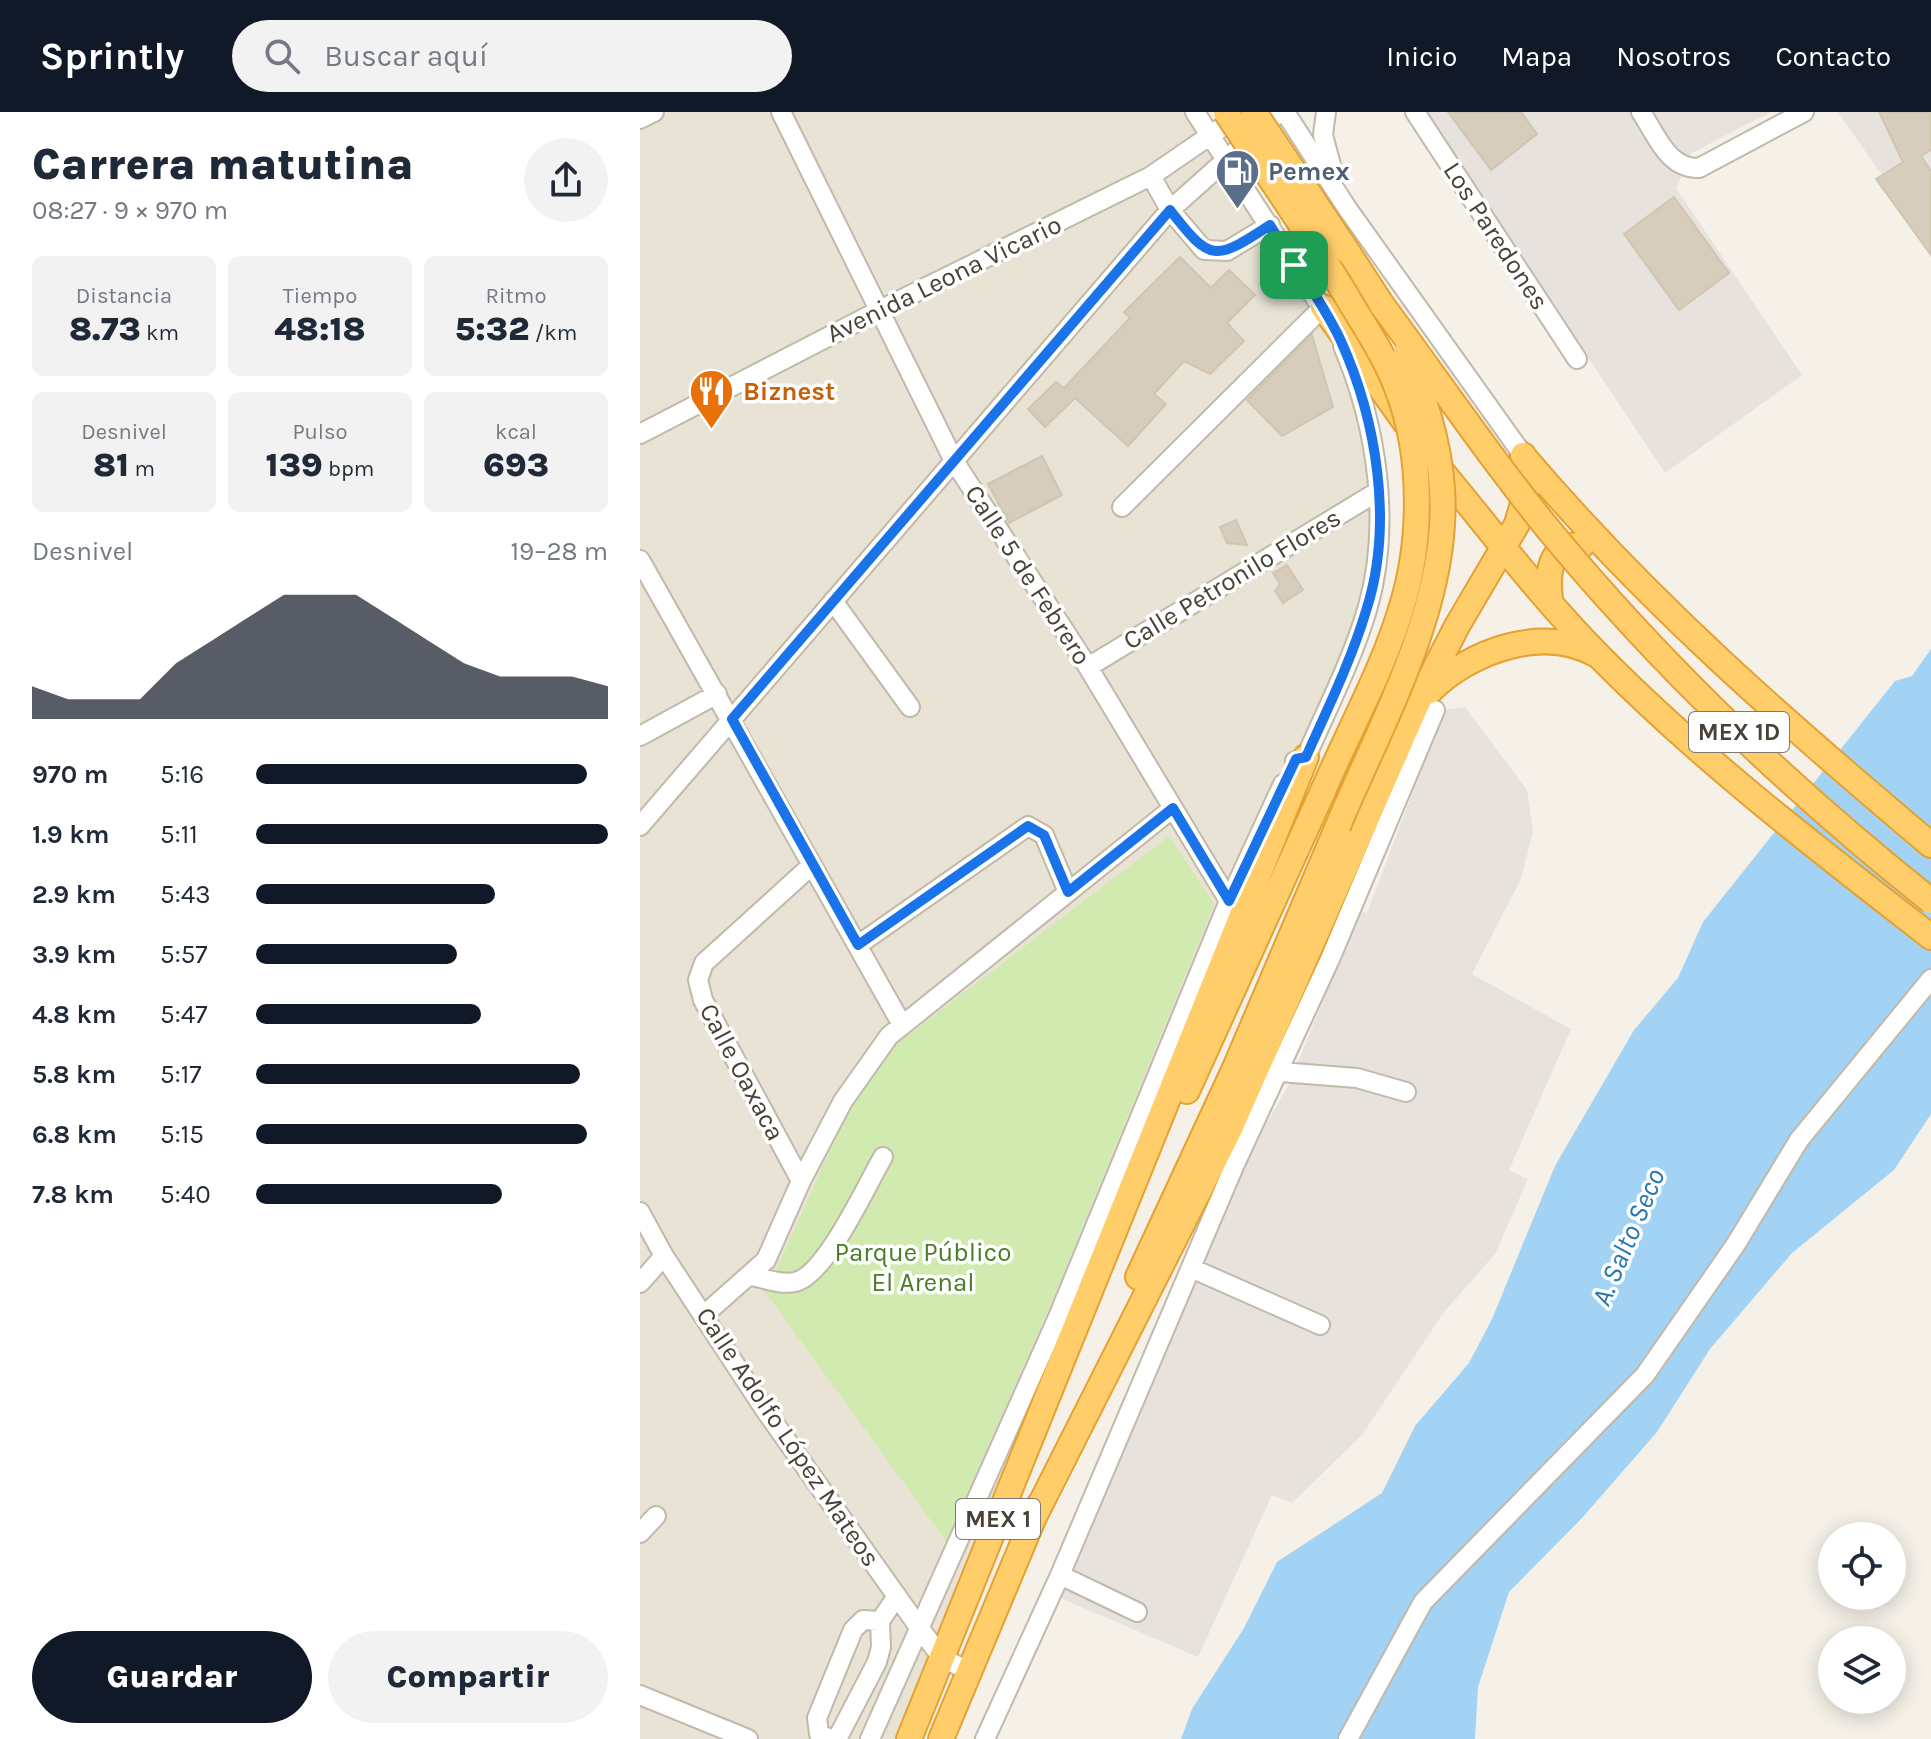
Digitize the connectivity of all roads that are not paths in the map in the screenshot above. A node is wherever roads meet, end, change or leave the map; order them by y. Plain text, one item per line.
1 (654, 112) edge
2 (781, 112) edge
3 (1195, 112) edge
4 (1226, 112) edge
5 (1240, 112) edge
6 (1254, 112) edge
7 (1283, 112) edge
8 (1326, 112) edge
9 (1415, 112) edge
10 (1641, 112) edge
11 (1804, 112) edge
12 (640, 119) edge
13 (1212, 136) junction
14 (1228, 159) junction
15 (1151, 176) junction
16 (1170, 210) junction
17 (1352, 215) junction
18 (1270, 225) junction
19 (1294, 265) junction
20 (1382, 305) junction
21 (1323, 307) junction
22 (880, 310) junction
23 (1577, 359) dead end
24 (640, 434) edge
25 (1523, 455) junction
26 (954, 461) junction
27 (1377, 492) junction
28 (1122, 507) dead end
29 (1504, 547) junction
30 (1604, 548) junction
31 (640, 560) edge
32 (1550, 599) junction
33 (833, 601) junction
34 (1601, 658) junction
35 (1088, 667) junction
36 (717, 694) junction
37 (910, 707) dead end
38 (1426, 707) junction
39 (732, 719) junction
40 (640, 736) edge
41 (1306, 757) junction
42 (1173, 808) junction
43 (640, 826) edge
44 (1931, 845) edge
45 (812, 865) junction
46 (1068, 892) junction
47 (1229, 901) junction
48 (1931, 901) edge
49 (1931, 937) edge
50 (858, 945) junction
51 (1931, 979) edge
52 (901, 1023) junction
53 (1280, 1072) junction
54 (1406, 1092) dead end
55 (883, 1157) dead end
56 (801, 1181) junction
57 (640, 1212) edge
58 (664, 1256) junction
59 (1191, 1268) junction
60 (752, 1276) junction
61 (640, 1283) edge
62 (1087, 1300) junction
63 (704, 1315) junction
64 (1320, 1325) dead end
65 (656, 1516) dead end
66 (1033, 1519) junction
67 (640, 1533) edge
68 (1060, 1575) junction
69 (897, 1596) junction
70 (1137, 1612) dead end
71 (880, 1621) junction
72 (918, 1626) junction
73 (942, 1658) junction
74 (969, 1671) junction
75 (640, 1695) edge
76 (748, 1739) edge
77 (831, 1739) edge
78 (837, 1739) edge
79 (870, 1739) edge
80 (909, 1739) edge
81 (941, 1739) edge
82 (985, 1739) edge
83 (1348, 1739) edge

1 - 12 street
2 - 22 street, Calle 5 de Febrero
3 - 13 street
4 - 62 highway, bridge
5 - 13 street, Avenida Leona Vicario
6 - 20 highway, bridge
7 - 14 street
7 - 17 street
8 - 17 street
9 - 23 street, Los Paredones
10 - 11 street
13 - 14 street
13 - 15 street, Avenida Leona Vicario
14 - 16 street
14 - 18 street
15 - 16 street
15 - 22 street, Avenida Leona Vicario
16 - 18 street
16 - 26 street
17 - 19 street
17 - 25 street
18 - 19 street
19 - 21 street
20 - 48 highway, MEX 1D, bridge
20 - 66 highway, bridge
21 - 27 street
21 - 28 street
21 - 29 highway, MEX 1D
22 - 24 street, Avenida Leona Vicario
22 - 26 street, Calle 5 de Febrero
25 - 29 highway
25 - 30 highway
26 - 33 street
26 - 35 street, Calle 5 de Febrero
27 - 35 street, Calle Petronilo Flores
27 - 41 street
29 - 32 highway, MEX 1D
29 - 38 highway
30 - 32 highway
30 - 44 highway
31 - 36 street
32 - 34 highway, MEX 1D
33 - 37 street
33 - 39 street
34 - 38 highway
34 - 49 highway, MEX 1D
35 - 42 street, Calle 5 de Febrero
36 - 39 street
36 - 40 street
38 - 53 street
38 - 66 highway
39 - 43 street
39 - 45 street
41 - 47 street
41 - 62 highway
42 - 46 street
42 - 47 street, Calle 5 de Febrero
45 - 50 street
45 - 56 street, Calle Oaxaca
46 - 50 street
46 - 52 street
47 - 72 street
50 - 52 street
51 - 83 street
52 - 56 street
53 - 54 street
53 - 59 street
55 - 60 street
56 - 60 street
57 - 58 street, Calle Adolfo López Mateos
58 - 61 street
58 - 63 street, Calle Adolfo López Mateos
59 - 64 street
59 - 68 street
60 - 63 street
62 - 73 highway, MEX 1
63 - 69 street, Calle Adolfo López Mateos
65 - 67 street
66 - 74 highway, MEX 1
68 - 70 street
68 - 82 street
69 - 71 street
69 - 72 street, Calle Adolfo López Mateos
71 - 77 street
71 - 78 street
72 - 73 street, Calle Adolfo López Mateos
72 - 79 street
73 - 74 street
73 - 80 highway, MEX 1
74 - 81 highway, MEX 1
75 - 76 street

